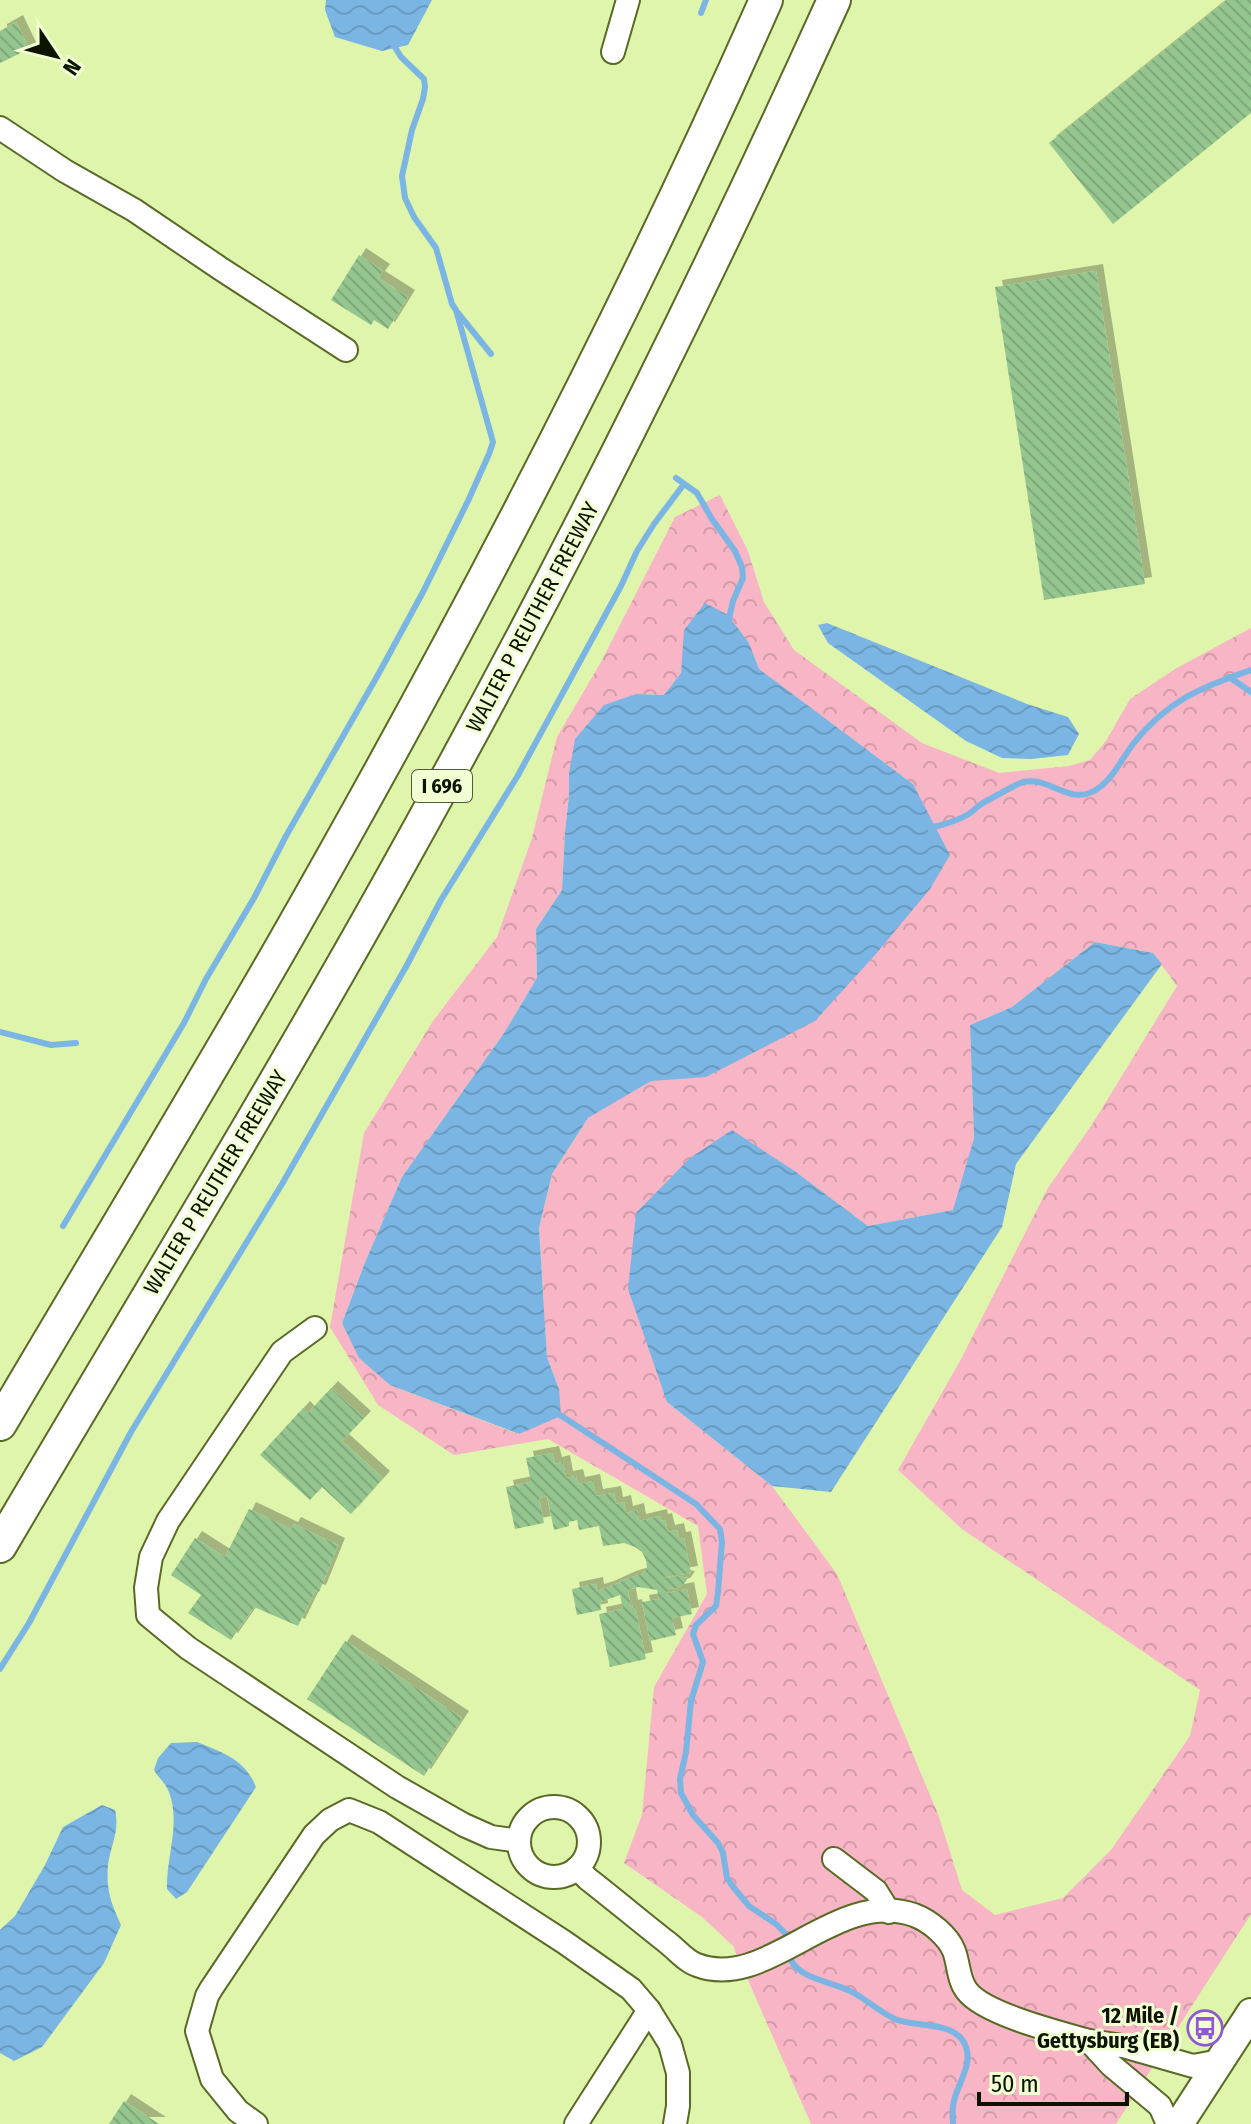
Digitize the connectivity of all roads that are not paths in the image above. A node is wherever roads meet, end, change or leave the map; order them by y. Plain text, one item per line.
1 (628, 0) edge
2 (766, 0) edge
3 (834, 0) edge
4 (613, 52) dead end
5 (0, 128) edge
6 (346, 350) dead end
7 (315, 1328) dead end
8 (0, 1424) edge
9 (0, 1546) edge
10 (519, 1841) junction
11 (834, 1859) dead end
12 (577, 1868) junction
13 (889, 1912) junction
14 (649, 2010) junction
15 (1251, 2013) edge
16 (1089, 2041) junction
17 (1220, 2061) junction
18 (256, 2124) edge
19 (576, 2124) edge
20 (675, 2124) edge
21 (1168, 2124) edge
22 (1179, 2124) edge

1 - 4 street
2 - 8 highway, I 696
3 - 9 highway, WALTER P REUTHER FREEWAY / I 696
5 - 6 street
7 - 10 street
10 - 12 street
10 - 12 street
11 - 13 street
12 - 13 street
13 - 16 street
14 - 18 street
14 - 19 street
14 - 20 street
15 - 17 main road
16 - 17 street
16 - 21 street
17 - 22 main road

